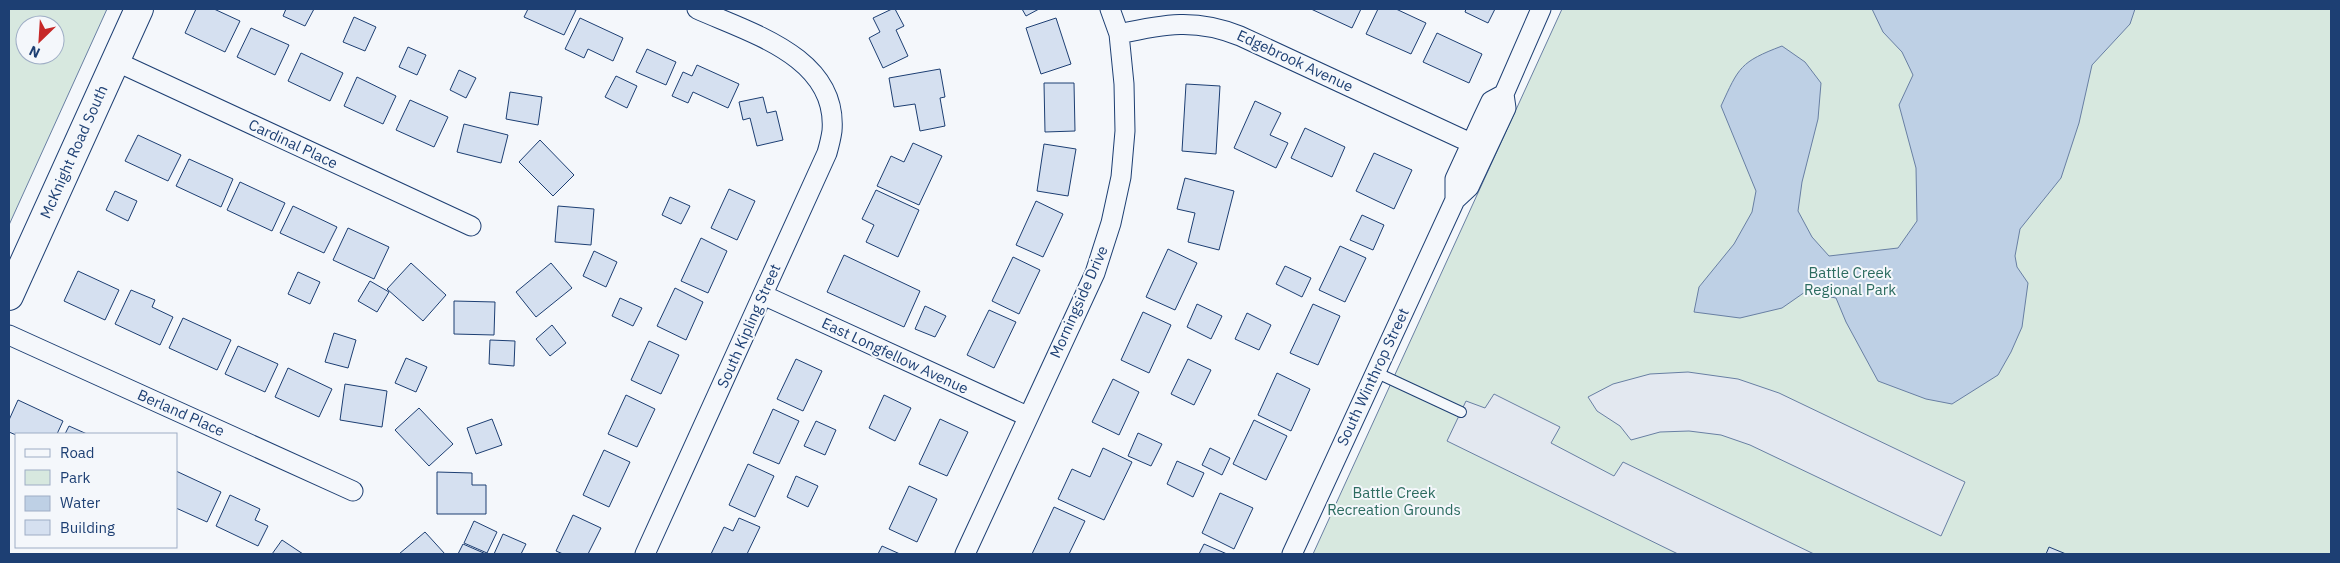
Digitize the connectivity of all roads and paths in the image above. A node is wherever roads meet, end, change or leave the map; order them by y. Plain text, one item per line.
1 (139, 9) edge
2 (698, 9) edge
3 (1110, 9) edge
4 (1541, 9) edge
5 (1119, 34) junction
6 (115, 62) junction
7 (1479, 146) junction
8 (471, 226) dead end
9 (763, 295) junction
10 (9, 296) edge
11 (9, 335) edge
12 (1375, 372) junction
13 (1461, 412) dead end
14 (1027, 416) junction
15 (353, 491) dead end
16 (645, 554) edge
17 (965, 554) edge
18 (1292, 554) edge

1 - 6 main road, McKnight Road South
2 - 9 street, South Kipling Street
3 - 5 street
4 - 7 street, South Winthrop Street
5 - 7 street, Edgebrook Avenue
5 - 14 street, Morningside Drive
6 - 8 street, Cardinal Place
6 - 10 main road, McKnight Road South
7 - 12 street, South Winthrop Street
9 - 14 street, East Longfellow Avenue
9 - 16 street, South Kipling Street
11 - 15 street, Berland Place
12 - 13 lane
12 - 18 street, South Winthrop Street
14 - 17 street, Morningside Drive

